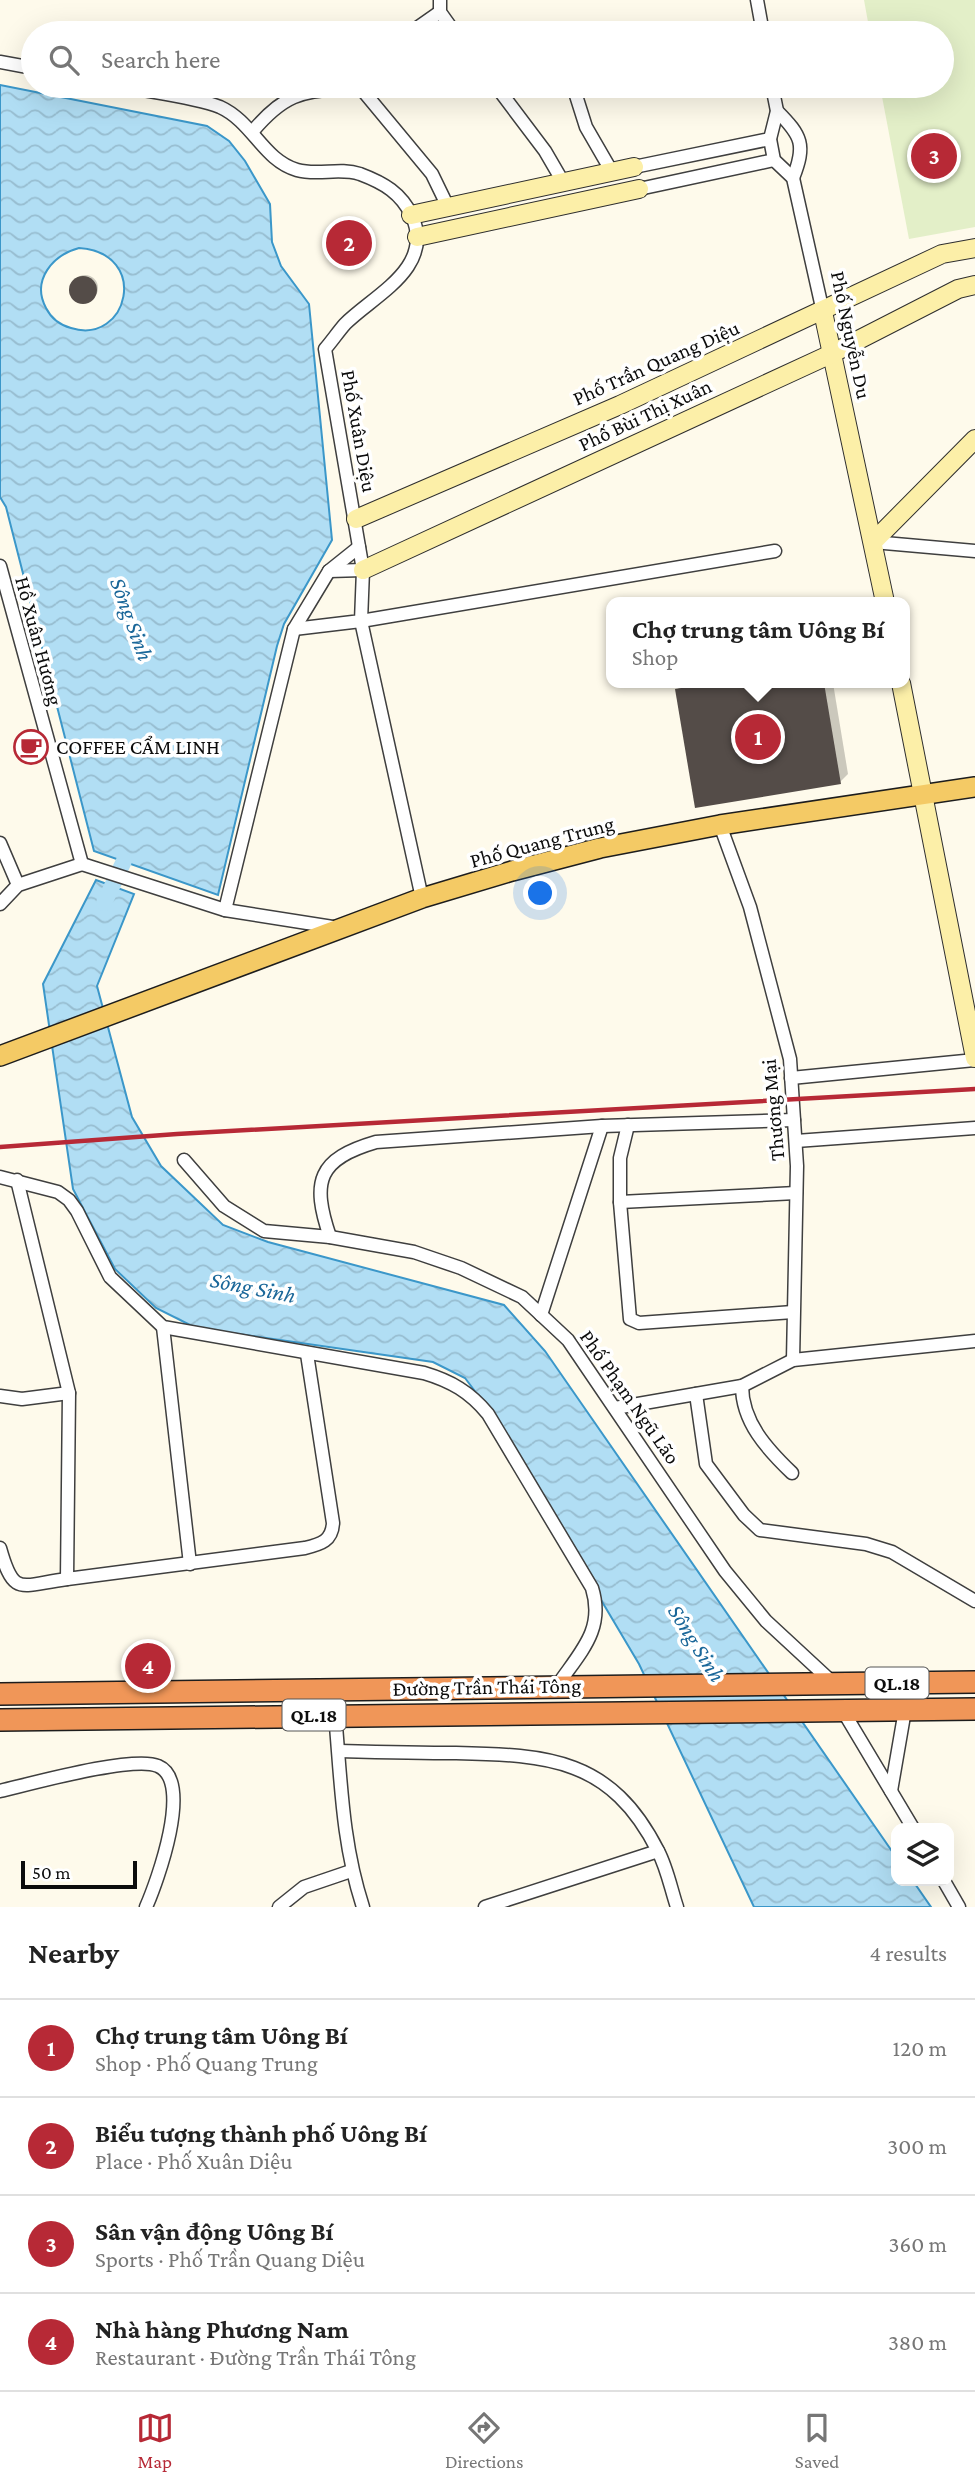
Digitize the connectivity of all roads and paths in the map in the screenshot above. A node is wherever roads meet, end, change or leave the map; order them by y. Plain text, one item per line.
1 (757, 0) edge
2 (440, 6) edge
3 (423, 21) edge
4 (761, 21) edge
5 (0, 62) edge
6 (21, 66) edge
7 (178, 98) edge
8 (293, 98) edge
9 (370, 98) edge
10 (505, 98) edge
11 (577, 98) edge
12 (774, 98) edge
13 (777, 111) junction
14 (253, 131) junction
15 (770, 139) junction
16 (774, 160) junction
17 (634, 167) joint
18 (612, 172) junction
19 (588, 177) junction
20 (793, 178) junction
21 (563, 182) junction
22 (639, 189) joint
23 (594, 199) junction
24 (448, 207) junction
25 (411, 215) junction
26 (416, 237) junction
27 (975, 248) edge
28 (975, 285) edge
29 (823, 312) junction
30 (831, 354) junction
31 (975, 439) edge
32 (356, 519) junction
33 (873, 542) junction
34 (359, 547) junction
35 (775, 551) dead end
36 (975, 551) edge
37 (0, 566) edge
38 (363, 570) junction
39 (329, 571) junction
40 (3, 591) edge
41 (884, 597) edge
42 (361, 621) junction
43 (294, 629) junction
44 (902, 688) edge
45 (975, 787) edge
46 (924, 794) junction
47 (720, 825) junction
48 (0, 843) edge
49 (82, 864) junction
50 (18, 885) junction
51 (422, 898) junction
52 (0, 904) edge
53 (225, 910) junction
54 (344, 929) junction
55 (967, 979) edge
56 (6, 1054) edge
57 (975, 1059) edge
58 (792, 1078) junction
59 (794, 1120) junction
60 (628, 1125) junction
61 (602, 1126) junction
62 (975, 1128) edge
63 (796, 1141) junction
64 (184, 1160) dead end
65 (0, 1177) edge
66 (17, 1180) junction
67 (796, 1193) junction
68 (620, 1202) junction
69 (330, 1237) junction
70 (793, 1312) junction
71 (541, 1315) junction
72 (163, 1327) junction
73 (975, 1341) edge
74 (307, 1354) junction
75 (793, 1360) junction
76 (742, 1386) junction
77 (69, 1393) junction
78 (696, 1394) junction
79 (0, 1396) edge
80 (615, 1408) junction
81 (792, 1473) dead end
82 (0, 1548) edge
83 (190, 1564) junction
84 (67, 1579) junction
85 (975, 1601) edge
86 (975, 1682) edge
87 (826, 1683) junction
88 (557, 1686) junction
89 (0, 1694) edge
90 (975, 1709) edge
91 (905, 1710) junction
92 (838, 1711) junction
93 (335, 1714) junction
94 (0, 1720) edge
95 (339, 1751) junction
96 (0, 1791) edge
97 (891, 1791) junction
98 (910, 1823) edge
99 (658, 1852) junction
100 (351, 1871) junction
101 (947, 1886) edge
102 (505, 1904) edge
103 (146, 1907) edge
104 (279, 1907) edge
105 (363, 1907) edge
106 (485, 1907) edge
107 (677, 1907) edge
108 (959, 1907) edge

1 - 4 street
2 - 3 street
5 - 6 street
7 - 14 street, Phố Xuân Diệu
8 - 14 street
9 - 24 street
10 - 21 street
11 - 18 street
12 - 13 street
13 - 15 street
13 - 20 street
14 - 25 street, Phố Xuân Diệu
15 - 16 street
15 - 17 street
16 - 20 street
16 - 22 street
17 - 18 main road
18 - 19 main road
19 - 21 main road
19 - 23 main road
20 - 29 street, Phố Nguyễn Du
21 - 24 main road
22 - 23 main road
23 - 26 main road
24 - 25 main road
25 - 26 street, Phố Xuân Diệu
26 - 32 street, Phố Xuân Diệu
27 - 29 main road, Phố Trần Quang Diệu
28 - 30 main road, Phố Bùi Thị Xuân
29 - 30 main road, Phố Nguyễn Du
29 - 32 main road, Phố Trần Quang Diệu
30 - 33 main road, Phố Nguyễn Du
30 - 38 main road, Phố Bùi Thị Xuân
31 - 33 main road
32 - 34 street, Phố Xuân Diệu
33 - 36 street
33 - 41 main road, Phố Nguyễn Du
34 - 38 street, Phố Xuân Diệu
34 - 39 street
35 - 42 street
37 - 40 street, Hồ Xuân Hương
38 - 39 street, Phố Bùi Thị Xuân
38 - 42 street, Phố Xuân Diệu
39 - 43 street
40 - 49 street, Hồ Xuân Hương
42 - 43 street
42 - 51 street, Phố Xuân Diệu
43 - 53 street
44 - 46 main road
45 - 46 main road, Phố Quang Trung
46 - 47 main road, Phố Quang Trung
46 - 55 main road
47 - 51 main road, Phố Quang Trung
47 - 58 street, Thương Mại
48 - 50 street
49 - 50 street
49 - 53 street
50 - 52 street
51 - 54 main road, Phố Quang Trung
53 - 54 street
54 - 56 main road, Phố Quang Trung
55 - 57 main road
57 - 58 street
58 - 59 street, Thương Mại
59 - 60 street
59 - 63 street, Thương Mại
60 - 61 street
60 - 68 street
61 - 69 street
61 - 71 street
62 - 63 street
63 - 67 street, Thương Mại
64 - 69 street, Phố Phạm Ngũ Lão
65 - 66 street
66 - 72 street
66 - 77 street
67 - 68 street
67 - 70 street, Thương Mại
68 - 70 street
69 - 71 street, Phố Phạm Ngũ Lão
70 - 75 street, Thương Mại
71 - 80 street, Phố Phạm Ngũ Lão
72 - 74 street
72 - 83 street
73 - 75 street
74 - 83 street
74 - 88 street
75 - 76 street
76 - 78 street
76 - 81 street
77 - 79 street
77 - 84 street
78 - 80 street
78 - 85 street
80 - 87 street, Phố Phạm Ngũ Lão
82 - 84 street
83 - 84 street
86 - 87 highway, Đường Trần Thái Tông / QL.18
87 - 88 highway, Đường Trần Thái Tông / QL.18
88 - 89 highway, Đường Trần Thái Tông / QL.18
90 - 91 highway, Đường Trần Thái Tông / QL.18
91 - 92 highway, Đường Trần Thái Tông / QL.18
91 - 97 street
92 - 93 highway, Đường Trần Thái Tông / QL.18
92 - 97 street
93 - 94 highway, Đường Trần Thái Tông / QL.18
93 - 95 street
95 - 99 street
95 - 100 street
96 - 103 street
97 - 98 street
99 - 102 street
99 - 107 street
100 - 104 street
100 - 105 street
101 - 108 street
102 - 106 street

